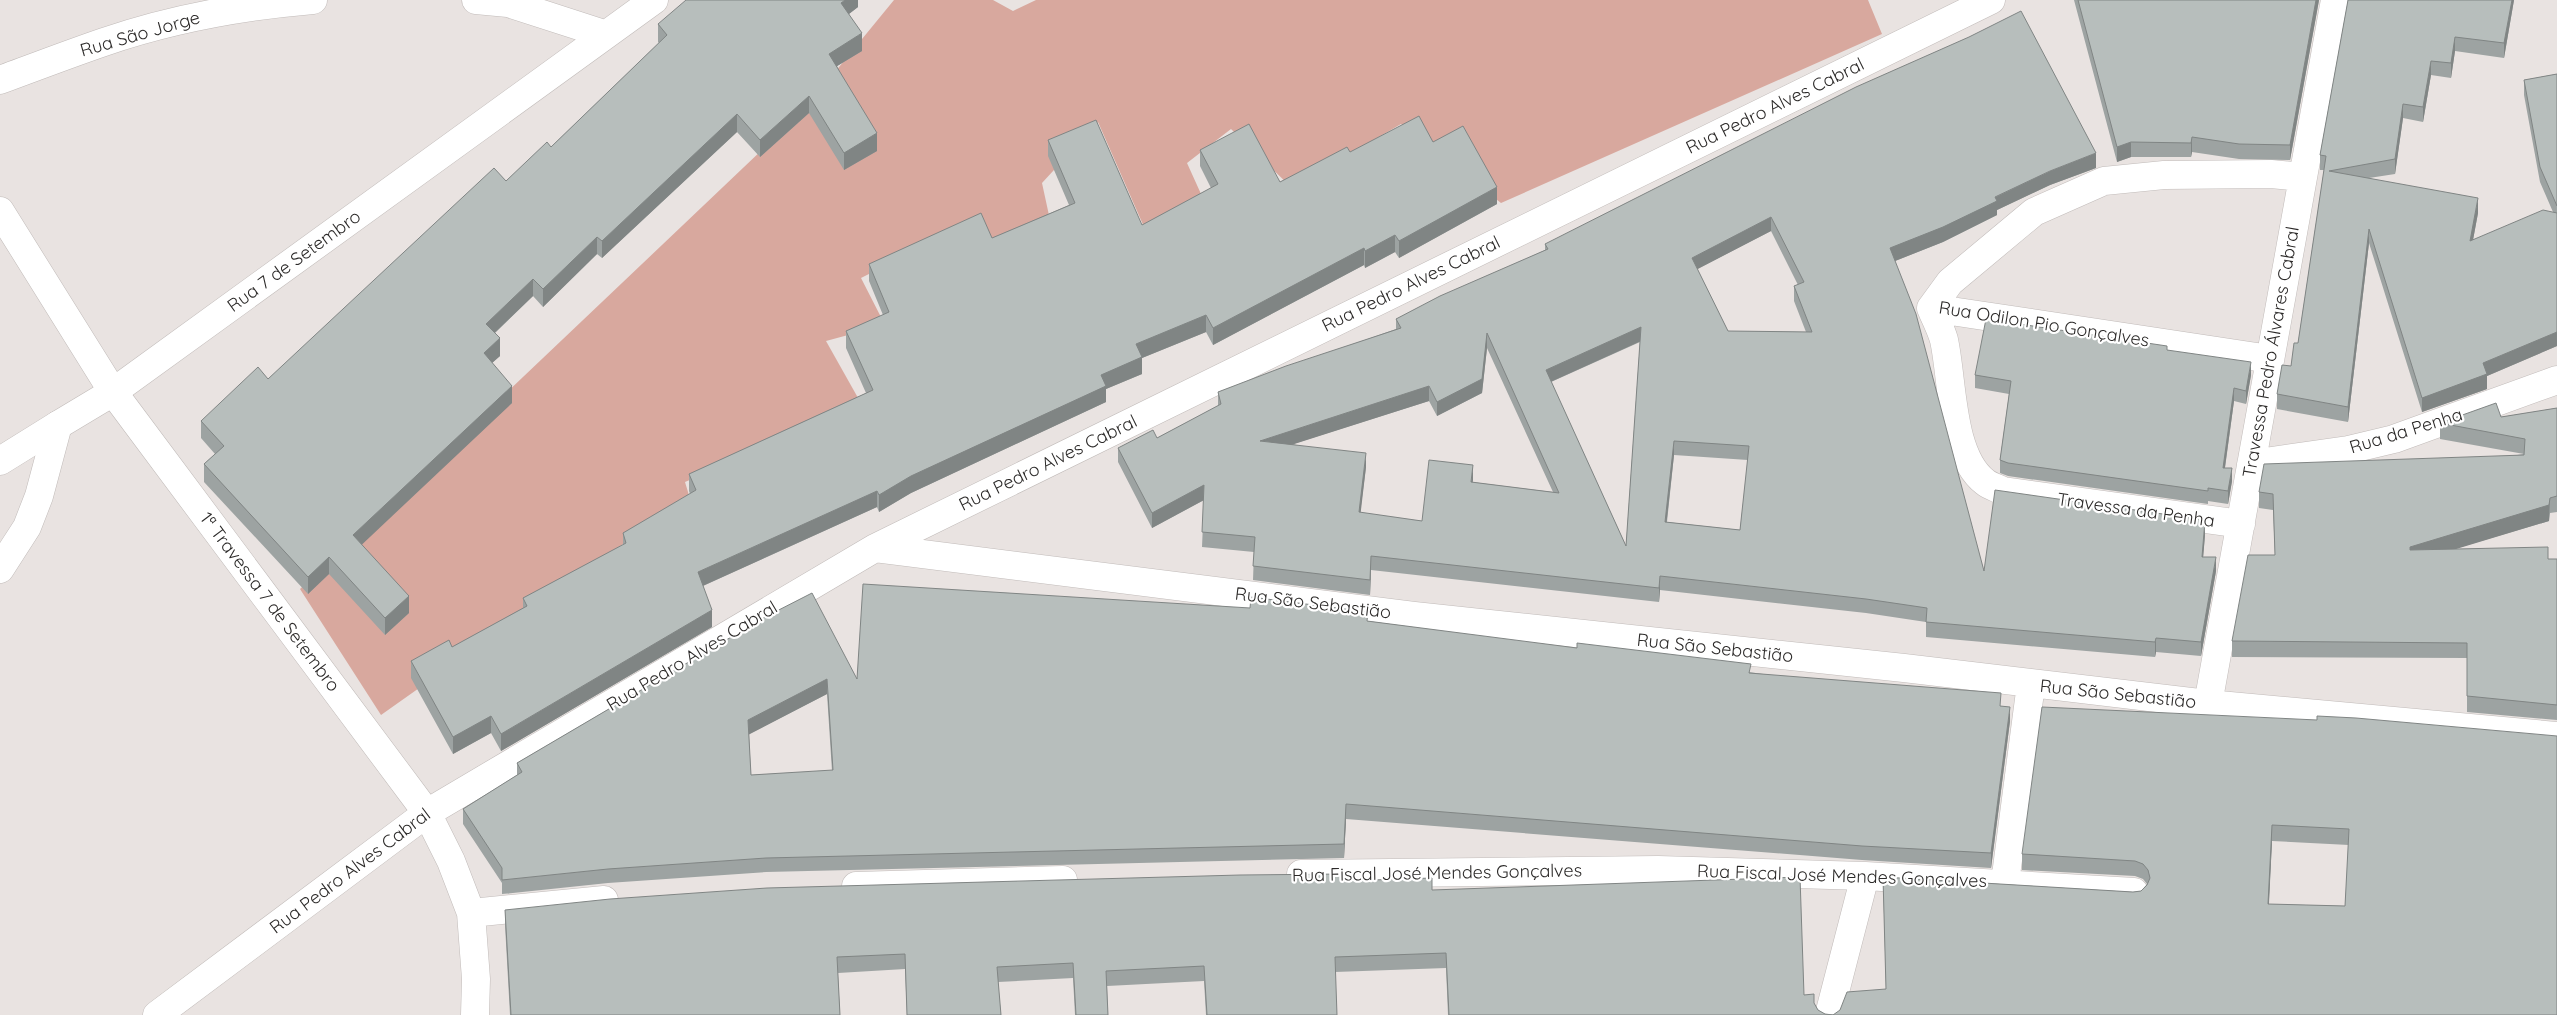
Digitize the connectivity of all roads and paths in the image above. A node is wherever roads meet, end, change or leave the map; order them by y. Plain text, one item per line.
1 (313, 0) edge
2 (476, 0) edge
3 (654, 0) edge
4 (1991, 0) edge
5 (2335, 0) edge
6 (542, 8) edge
7 (604, 34) junction
8 (0, 80) edge
9 (2303, 177) junction
10 (0, 211) edge
11 (1931, 308) junction
12 (2270, 359) junction
13 (2557, 380) edge
14 (113, 392) junction
15 (58, 425) junction
16 (0, 461) edge
17 (2251, 464) junction
18 (2241, 524) junction
19 (875, 548) junction
20 (0, 569) edge
21 (2031, 684) junction
22 (2208, 704) junction
23 (2557, 736) edge
24 (426, 813) junction
25 (1279, 875) edge
26 (1865, 876) junction
27 (1085, 879) edge
28 (2005, 883) junction
29 (834, 886) edge
30 (2134, 892) edge
31 (628, 898) edge
32 (471, 913) junction
33 (157, 1015) edge
34 (475, 1015) edge
35 (1829, 1015) edge

1 - 8 street, Rua São Jorge
2 - 6 street
3 - 7 street, Rua 7 de Setembro
4 - 19 street, Rua Pedro Alves Cabral
5 - 9 street, Travessa Pedro Álvares Cabral
6 - 7 street
7 - 14 street, Rua 7 de Setembro
9 - 11 street, Rua Odilon Pio Gonçalves
9 - 12 street, Travessa Pedro Álvares Cabral
10 - 14 street, 1ª Travessa 7 de Setembro
11 - 12 street, Rua Odilon Pio Gonçalves
11 - 18 street, Travessa da Penha
12 - 17 street, Travessa Pedro Álvares Cabral
13 - 17 street, Rua da Penha
14 - 15 street, Rua 7 de Setembro
14 - 24 street, 1ª Travessa 7 de Setembro
15 - 16 street, Rua 7 de Setembro
15 - 20 street
17 - 18 street, Travessa Pedro Álvares Cabral
18 - 22 street, Travessa Pedro Álvares Cabral
19 - 21 street, Rua São Sebastião
19 - 24 street, Rua Pedro Alves Cabral
21 - 22 street, Rua São Sebastião
21 - 28 street
22 - 23 street, Rua São Sebastião
24 - 32 street, 1ª Travessa 7 de Setembro
24 - 33 street, Rua Pedro Alves Cabral
25 - 26 street, Rua Fiscal José Mendes Gonçalves
26 - 28 street, Rua Fiscal José Mendes Gonçalves
26 - 35 street
27 - 29 street
28 - 30 street, Rua Fiscal José Mendes Gonçalves
31 - 32 street
32 - 34 street, 1ª Travessa 7 de Setembro

